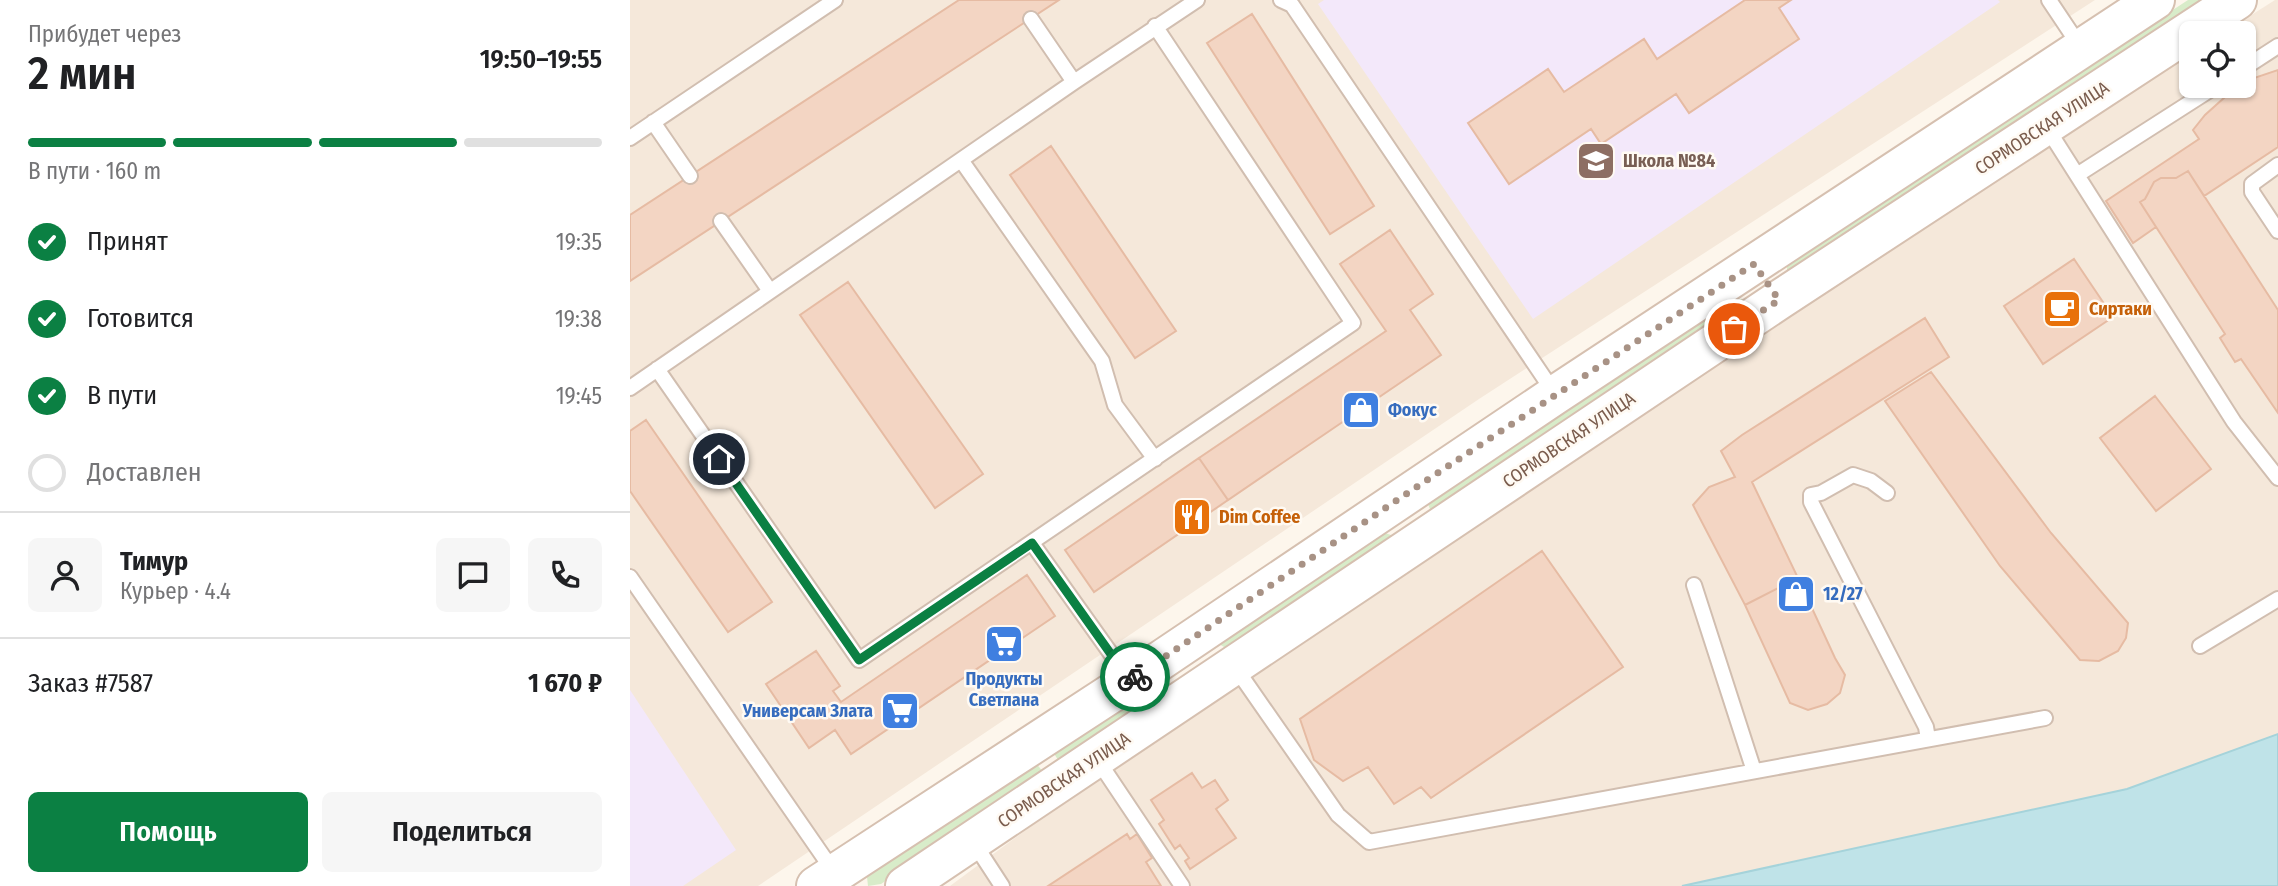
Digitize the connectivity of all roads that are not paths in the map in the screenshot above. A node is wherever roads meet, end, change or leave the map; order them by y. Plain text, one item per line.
1 (835, 0) edge
2 (1197, 0) edge
3 (1281, 0) edge
4 (2049, 0) edge
5 (2155, 0) edge
6 (2237, 0) edge
7 (1031, 19) dead end
8 (1155, 26) junction
9 (2278, 46) edge
10 (2081, 49) junction
11 (2256, 60) edge
12 (1073, 82) junction
13 (2197, 98) edge
14 (653, 122) junction
15 (2046, 126) junction
16 (630, 138) edge
17 (961, 160) junction
18 (2278, 165) edge
19 (2077, 175) junction
20 (690, 176) dead end
21 (721, 221) dead end
22 (2278, 231) edge
23 (1754, 264) junction
24 (770, 291) junction
25 (1779, 300) junction
26 (657, 369) junction
27 (630, 388) edge
28 (1555, 395) junction
29 (1155, 459) junction
30 (2278, 478) edge
31 (1887, 493) dead end
32 (1412, 518) junction
33 (1032, 543) junction
34 (630, 578) edge
35 (1694, 584) dead end
36 (2278, 599) edge
37 (2200, 646) dead end
38 (1233, 665) junction
39 (1130, 681) junction
40 (2045, 719) dead end
41 (1928, 739) junction
42 (1096, 758) junction
43 (1754, 771) junction
44 (973, 841) junction
45 (832, 882) edge
46 (905, 886) edge
47 (1002, 886) edge
48 (1182, 886) edge

1 - 14 lane
2 - 8 lane
3 - 28 lane
4 - 10 lane
5 - 10 main road, СОРМОВСКАЯ УЛИЦА
6 - 15 main road, СОРМОВСКАЯ УЛИЦА
7 - 12 lane
8 - 12 lane
8 - 29 lane
9 - 11 lane
10 - 23 main road, СОРМОВСКАЯ УЛИЦА
12 - 17 lane
13 - 19 lane
14 - 16 lane
14 - 20 lane
15 - 19 lane
15 - 25 main road, СОРМОВСКАЯ УЛИЦА
17 - 24 lane
17 - 29 lane
18 - 22 lane
19 - 30 lane
21 - 24 lane
23 - 25 main road
23 - 28 main road, СОРМОВСКАЯ УЛИЦА
24 - 26 lane
25 - 32 main road, СОРМОВСКАЯ УЛИЦА
26 - 27 lane
26 - 33 lane
28 - 32 main road, СОРМОВСКАЯ УЛИЦА
29 - 33 lane
31 - 41 lane
32 - 38 main road, СОРМОВСКАЯ УЛИЦА
32 - 39 main road, СОРМОВСКАЯ УЛИЦА
33 - 39 lane
34 - 45 lane
35 - 43 lane
36 - 37 lane
38 - 42 main road, СОРМОВСКАЯ УЛИЦА
38 - 43 lane
39 - 45 main road, СОРМОВСКАЯ УЛИЦА
40 - 41 lane
41 - 43 lane
42 - 44 main road, СОРМОВСКАЯ УЛИЦА
42 - 48 lane
44 - 46 main road, СОРМОВСКАЯ УЛИЦА
44 - 47 lane

